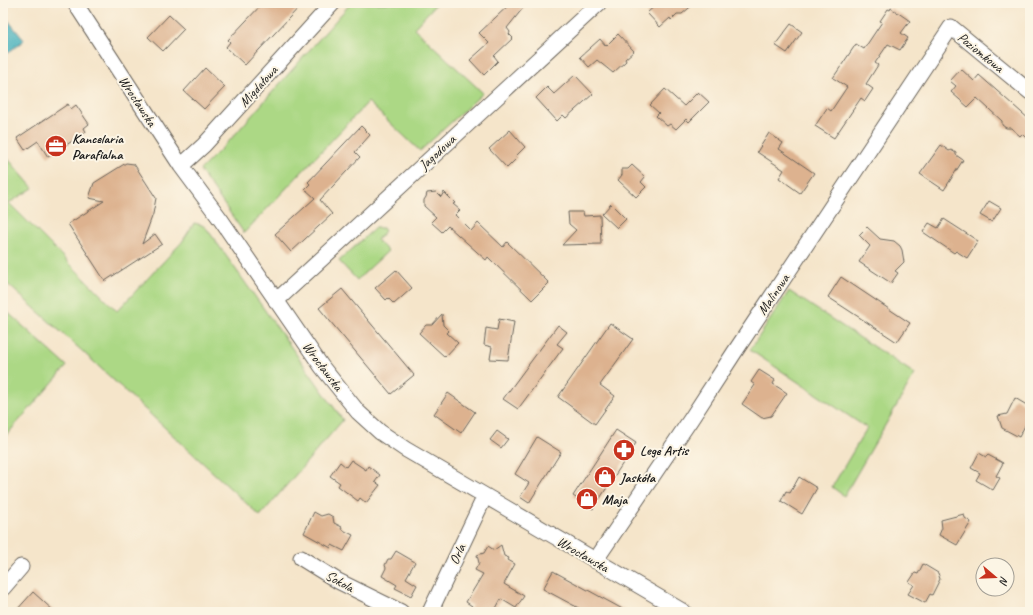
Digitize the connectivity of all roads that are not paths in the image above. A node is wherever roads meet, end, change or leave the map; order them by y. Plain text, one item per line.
1 (75, 3) edge
2 (333, 3) edge
3 (599, 3) edge
4 (951, 27) joint
5 (1030, 92) edge
6 (181, 166) junction
7 (276, 301) junction
8 (485, 496) junction
9 (301, 558) dead end
10 (595, 560) junction
11 (21, 567) dead end
12 (3, 588) edge
13 (401, 612) edge
14 (430, 612) edge
15 (684, 612) edge

1 - 6 street, Wrocławska
2 - 6 street, Migdałowa
3 - 7 street, Jagodowa
4 - 5 street, Poziomkowa
4 - 10 street, Malinowa
6 - 7 street, Wrocławska
7 - 8 street, Wrocławska
8 - 10 street, Wrocławska
8 - 14 street, Orla
9 - 13 street, Sokola
10 - 15 street, Wrocławska
11 - 12 street

